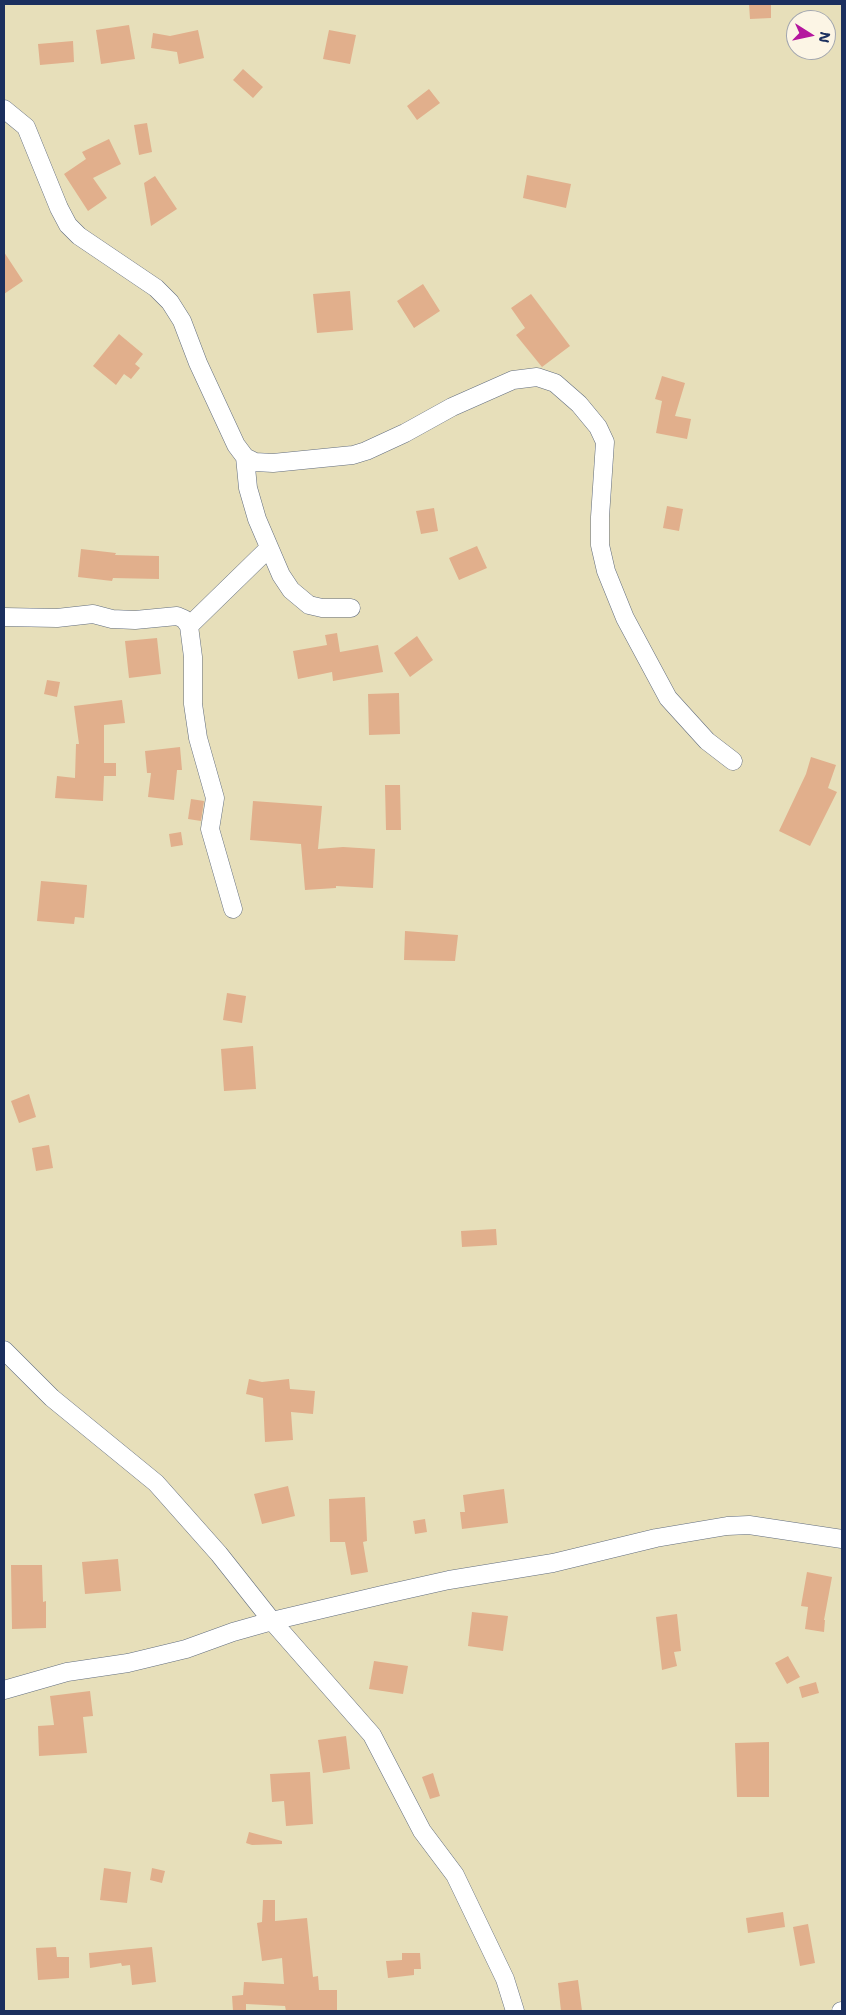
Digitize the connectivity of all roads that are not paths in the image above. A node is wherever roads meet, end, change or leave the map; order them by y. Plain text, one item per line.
1 (4, 110) edge
2 (244, 457) junction
3 (268, 549) junction
4 (351, 608) dead end
5 (4, 617) edge
6 (189, 626) junction
7 (733, 762) dead end
8 (233, 909) dead end
9 (4, 1350) edge
10 (842, 1539) edge
11 (272, 1621) junction
12 (4, 1690) edge
13 (515, 2011) edge

1 - 2 street
2 - 3 street
2 - 7 street
3 - 4 street
3 - 6 street
5 - 6 street
6 - 8 street
9 - 11 street
10 - 11 street
11 - 12 street
11 - 13 street

